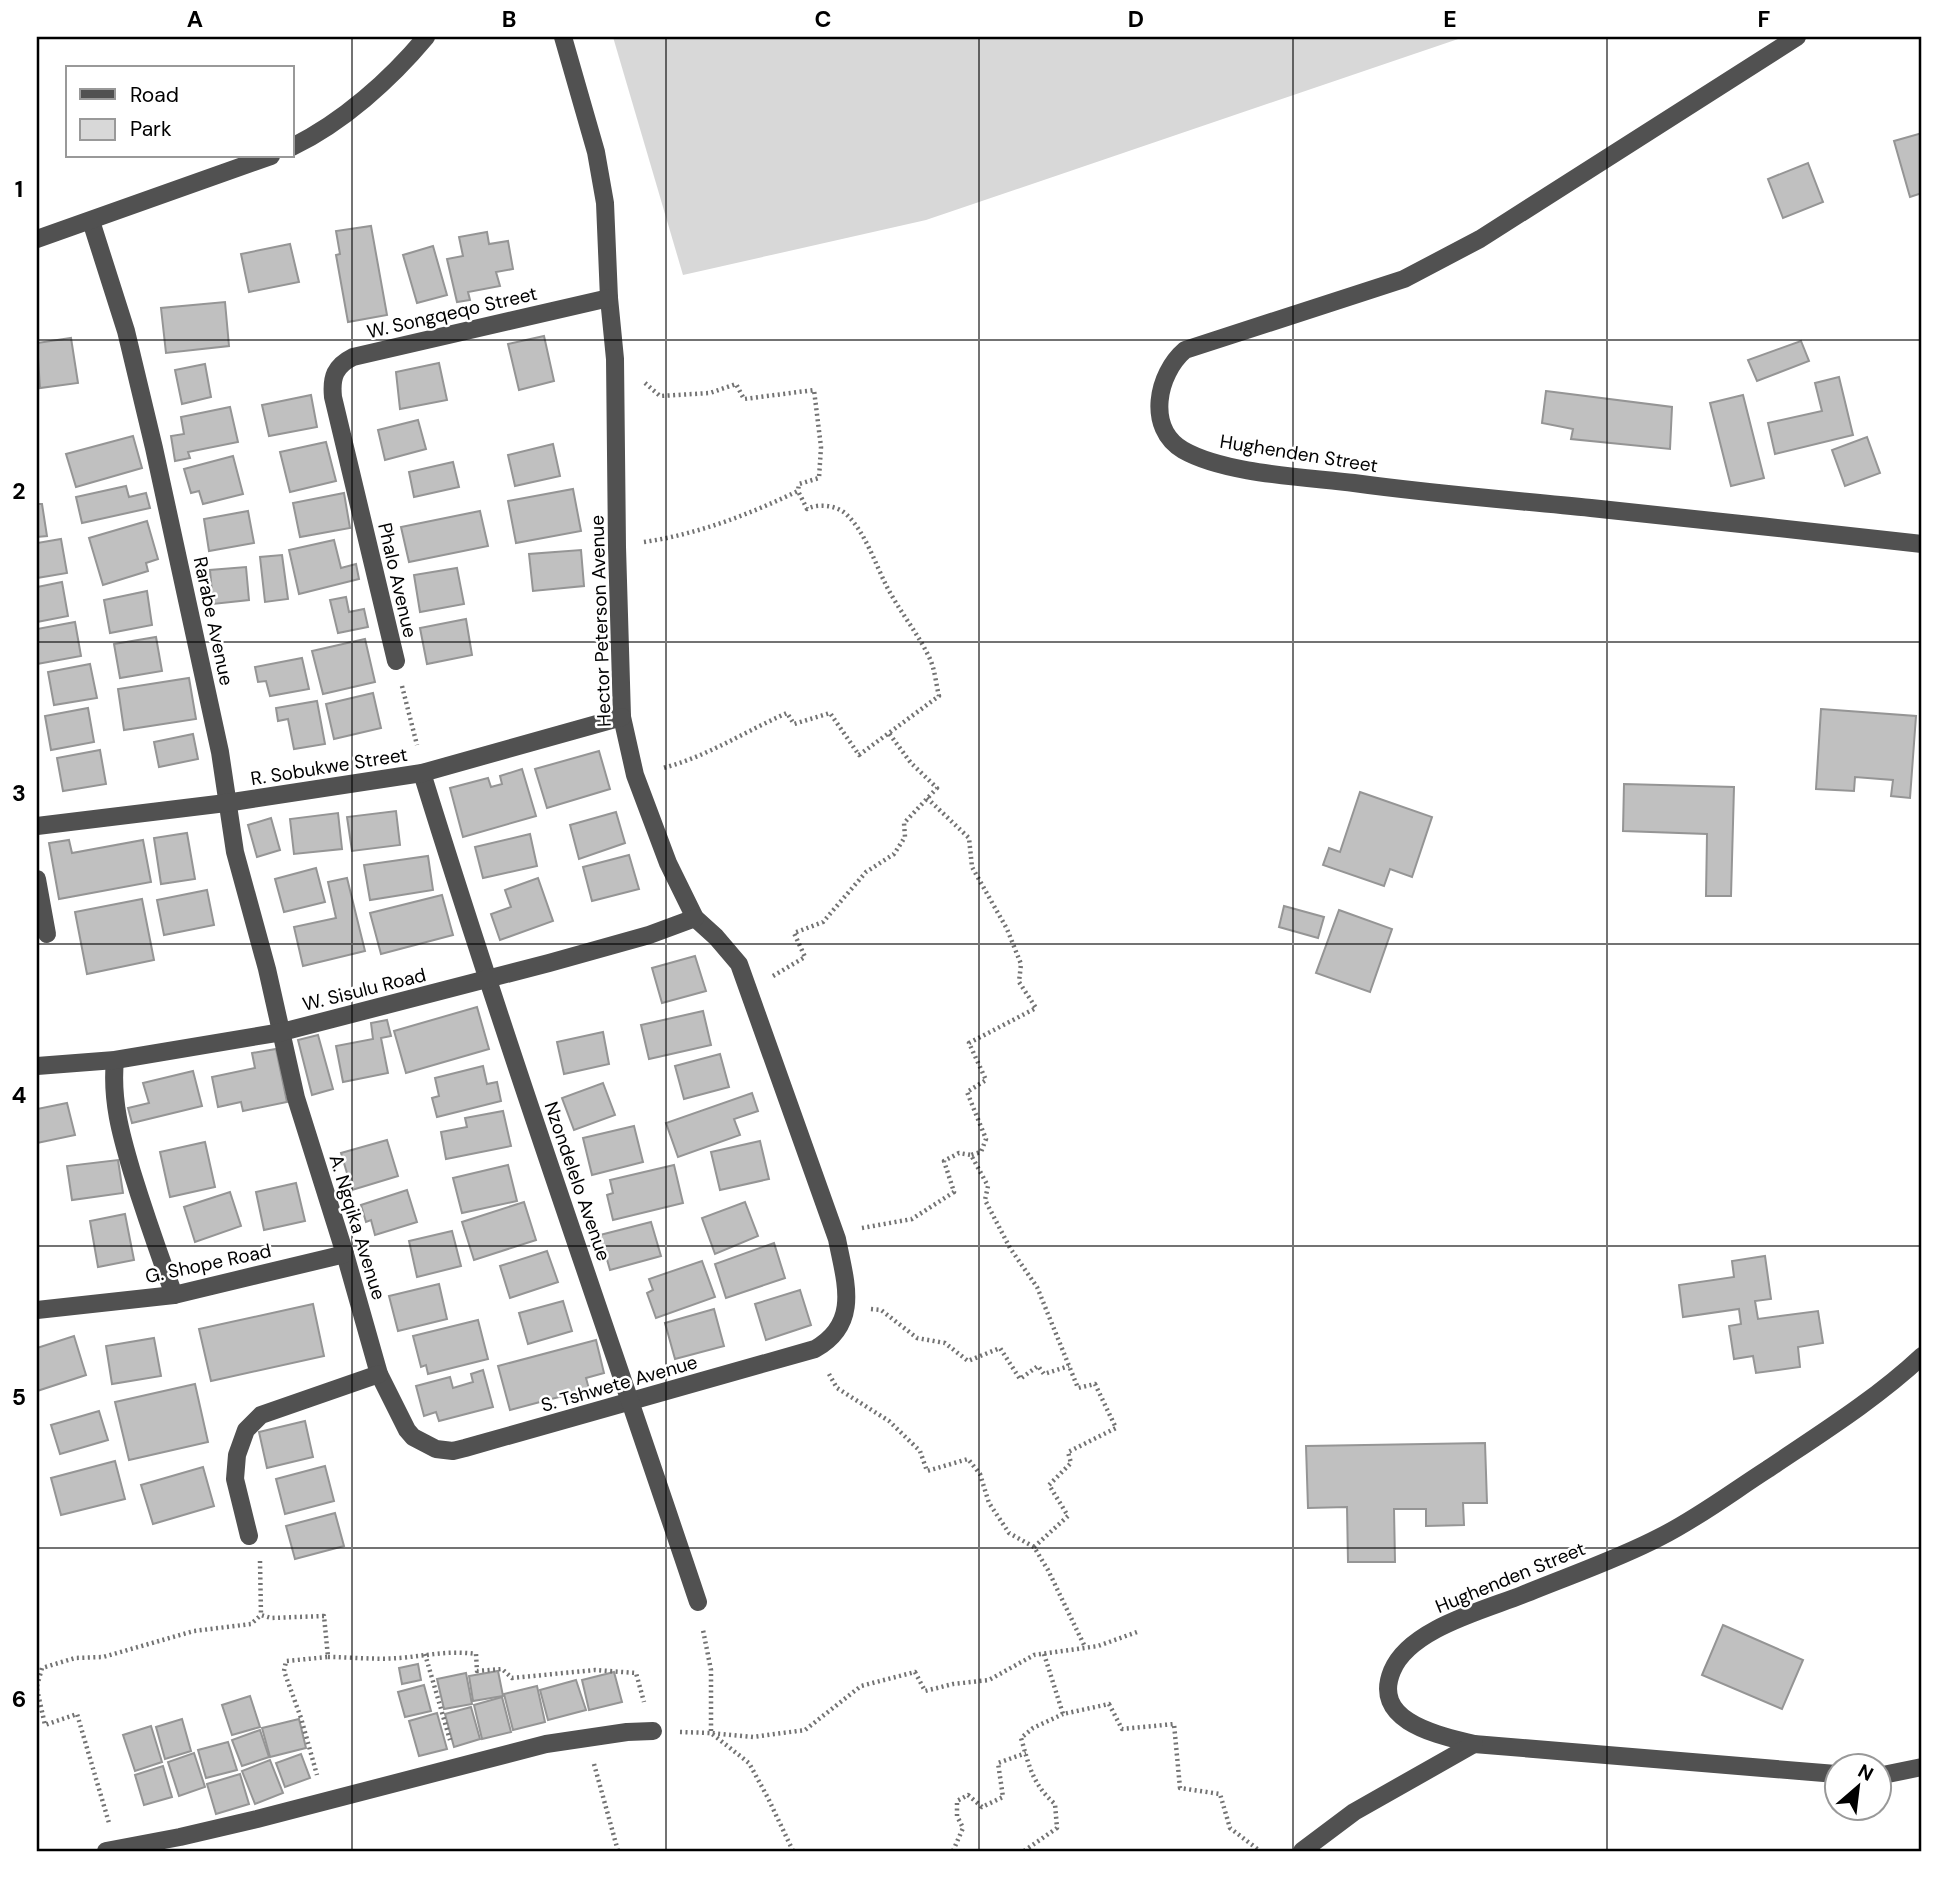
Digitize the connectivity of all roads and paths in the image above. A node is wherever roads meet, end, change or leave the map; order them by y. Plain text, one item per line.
1 (426, 37) edge
2 (563, 37) edge
3 (1797, 37) edge
4 (294, 146) edge
5 (265, 158) edge
6 (91, 221) junction
7 (37, 240) edge
8 (609, 298) junction
9 (615, 359) junction
10 (333, 397) joint
11 (797, 491) junction
12 (1922, 544) edge
13 (617, 547) junction
14 (396, 661) joint
15 (622, 717) junction
16 (888, 732) junction
17 (422, 773) junction
18 (635, 775) junction
19 (927, 798) junction
20 (226, 803) junction
21 (37, 826) edge
22 (37, 879) edge
23 (695, 918) junction
24 (47, 934) dead end
25 (486, 980) junction
26 (749, 993) junction
27 (282, 1032) junction
28 (115, 1060) junction
29 (37, 1066) edge
30 (971, 1155) junction
31 (837, 1239) junction
32 (345, 1254) junction
33 (174, 1295) junction
34 (846, 1309) junction
35 (37, 1310) edge
36 (840, 1327) joint
37 (815, 1349) junction
38 (1922, 1356) edge
39 (1069, 1366) junction
40 (379, 1374) junction
41 (632, 1402) junction
42 (407, 1430) joint
43 (249, 1536) joint
44 (1034, 1547) junction
45 (698, 1602) joint
46 (261, 1615) junction
47 (1137, 1632) dead end
48 (1085, 1647) junction
49 (425, 1654) junction
50 (1044, 1654) junction
51 (328, 1657) junction
52 (37, 1688) edge
53 (1063, 1714) junction
54 (653, 1731) junction
55 (711, 1733) junction
56 (585, 1737) junction
57 (1474, 1744) junction
58 (1026, 1753) junction
59 (458, 1767) junction
60 (1922, 1768) edge
61 (1822, 1773) edge
62 (1892, 1773) edge
63 (327, 1802) junction
64 (113, 1849) edge
65 (618, 1851) edge
66 (793, 1851) edge
67 (953, 1851) edge
68 (1024, 1851) edge
69 (1260, 1851) edge
70 (1302, 1851) edge

1 - 4 street
2 - 8 street, Hector Peterson Avenue
3 - 12 street, Hughenden Street
5 - 6 street
6 - 7 street
6 - 20 street, Rarabe Avenue
8 - 9 street, Hector Peterson Avenue
8 - 10 street, W. Songqeqo Street
9 - 11 path
9 - 13 street, Hector Peterson Avenue
10 - 14 street, Phalo Avenue
11 - 13 path
11 - 16 path
13 - 15 street, Hector Peterson Avenue
14 - 17 path, Phalo Avenue
15 - 17 street, R. Sobukwe Street
15 - 18 street, Hector Peterson Avenue
16 - 18 path
16 - 19 path
17 - 20 street, R. Sobukwe Street
17 - 25 street, Nzondelelo Avenue
18 - 23 street, Hector Peterson Avenue
19 - 26 path
19 - 30 path
20 - 21 street, R. Sobukwe Street
20 - 27 street, Rarabe Avenue
22 - 24 street
23 - 25 street, W. Sisulu Road
23 - 26 street, Hector Peterson Avenue
25 - 27 street, W. Sisulu Road
25 - 41 street, Nzondelelo Avenue
26 - 31 street, Hector Peterson Avenue
27 - 28 street, W. Sisulu Road
27 - 32 street, A. Ngqika Avenue
28 - 29 street, W. Sisulu Road
28 - 33 street
30 - 31 path
30 - 39 path
31 - 34 street, Hector Peterson Avenue
32 - 33 street, G. Shope Road
32 - 40 street, A. Ngqika Avenue
33 - 35 street, G. Shope Road
34 - 36 street, Hector Peterson Avenue
34 - 39 path
36 - 37 street, S. Tshwete Avenue
37 - 41 street, S. Tshwete Avenue
37 - 44 path
38 - 57 street, Hughenden Street
39 - 44 path
40 - 42 street, A. Ngqika Avenue
40 - 43 street
41 - 42 street, S. Tshwete Avenue
41 - 45 street, Nzondelelo Avenue
43 - 46 path
44 - 48 path
45 - 55 path
46 - 51 path
46 - 52 path
47 - 48 path
48 - 50 path
49 - 51 path
49 - 54 path
49 - 59 path
50 - 53 path
50 - 55 path
51 - 63 path
52 - 64 path
53 - 58 path
53 - 69 path
54 - 55 path
54 - 56 street
55 - 66 path
56 - 59 street
56 - 65 path
57 - 61 street, Hughenden Street
57 - 70 street
58 - 67 path
58 - 68 path
59 - 63 street
60 - 62 street
63 - 64 street

